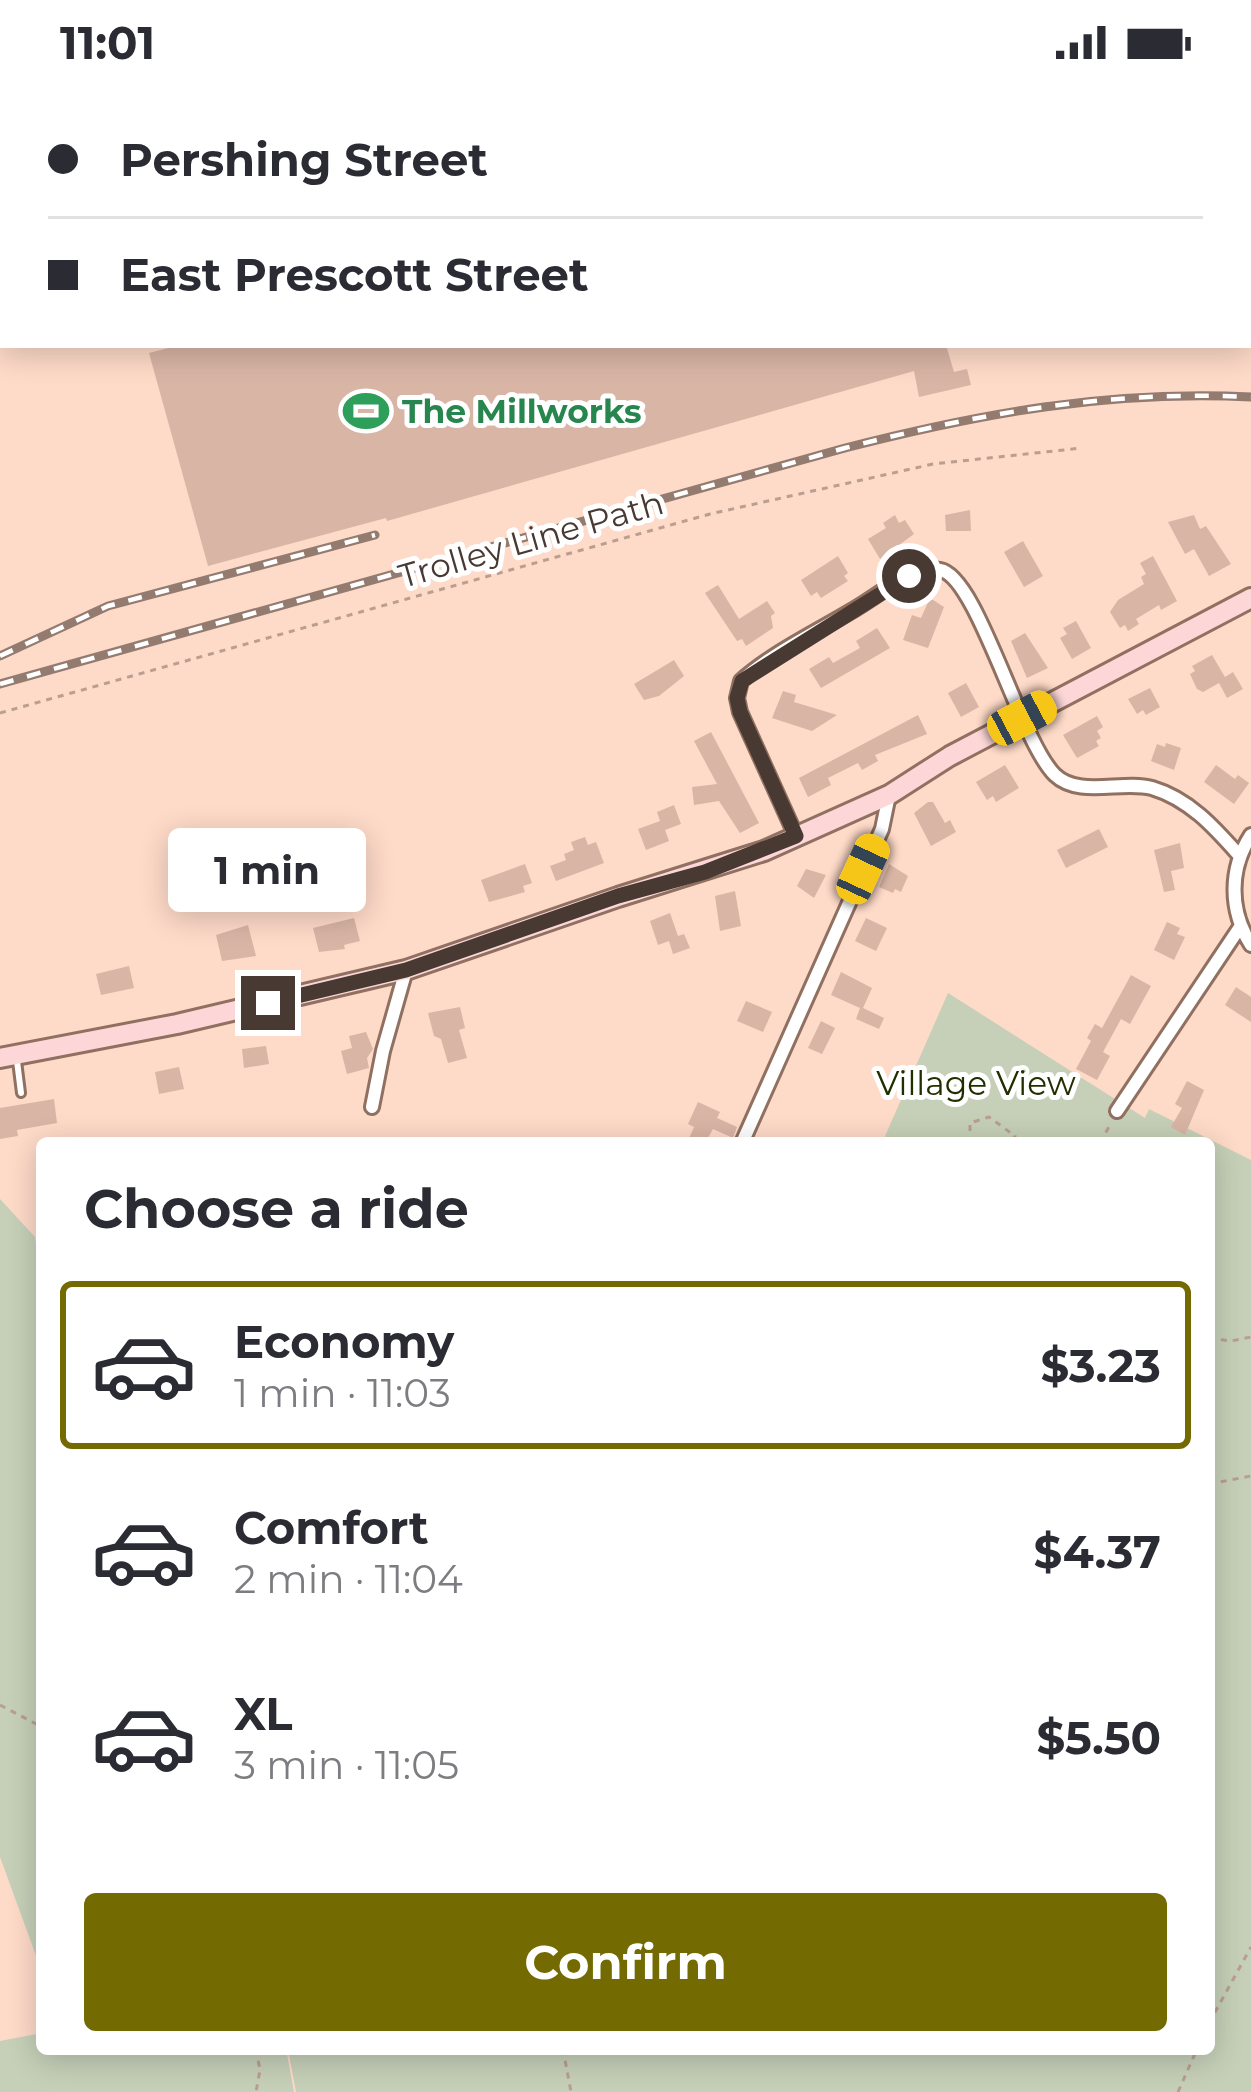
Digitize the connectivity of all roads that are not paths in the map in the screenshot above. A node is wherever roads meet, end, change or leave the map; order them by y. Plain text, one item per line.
1 (1251, 598) edge
2 (1022, 718) junction
3 (889, 794) junction
4 (1251, 835) edge
5 (796, 836) junction
6 (1238, 854) junction
7 (1240, 927) junction
8 (1251, 945) edge
9 (406, 970) junction
10 (8, 1057) edge
11 (21, 1093) dead end
12 (372, 1107) dead end
13 (1117, 1112) road end
14 (745, 1137) edge

1 - 2 main road
2 - 3 main road
2 - 5 street
2 - 6 street
3 - 5 main road
3 - 14 street
4 - 6 street
5 - 9 main road
6 - 7 street
7 - 8 street
7 - 13 street
9 - 10 main road
9 - 12 street
10 - 11 lane

